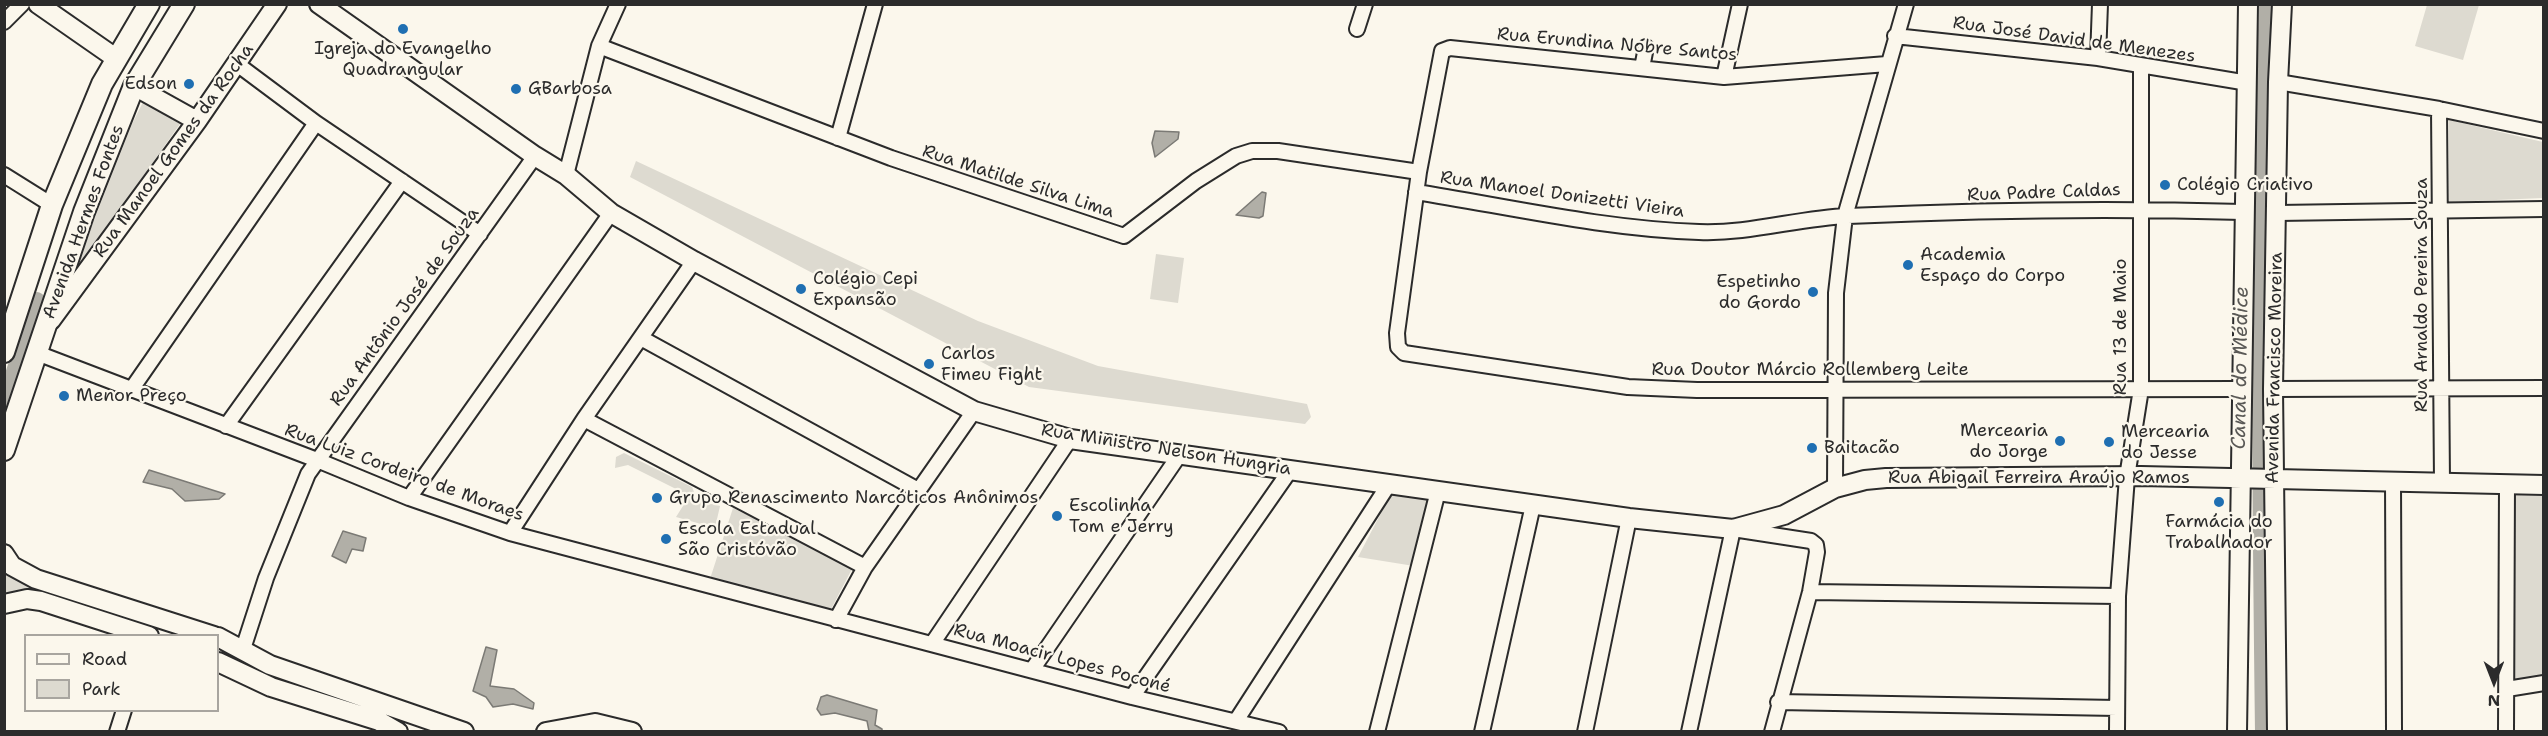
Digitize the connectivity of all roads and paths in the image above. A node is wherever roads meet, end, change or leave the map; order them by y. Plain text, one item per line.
1 (21, 4) edge
2 (38, 4) edge
3 (149, 4) edge
4 (184, 4) edge
5 (277, 4) edge
6 (319, 4) edge
7 (618, 4) edge
8 (875, 4) edge
9 (1365, 4) edge
10 (1740, 4) edge
11 (1905, 4) edge
12 (2100, 4) edge
13 (2248, 4) edge
14 (2282, 4) edge
15 (4, 22) edge
16 (1357, 29) dead end
17 (1896, 36) junction
18 (599, 46) junction
19 (1646, 47) dead end
20 (2098, 58) junction
21 (117, 59) junction
22 (237, 64) junction
23 (1887, 64) junction
24 (2141, 66) junction
25 (1642, 68) junction
26 (1725, 77) junction
27 (2278, 82) junction
28 (2248, 83) junction
29 (134, 86) junction
30 (2439, 109) junction
31 (197, 121) junction
32 (316, 123) junction
33 (2544, 131) edge
34 (838, 138) junction
35 (535, 156) junction
36 (1419, 172) junction
37 (4, 175) edge
38 (566, 175) junction
39 (402, 181) junction
40 (1416, 192) junction
41 (52, 205) junction
42 (2140, 208) junction
43 (2544, 209) edge
44 (2243, 212) junction
45 (2440, 212) junction
46 (611, 213) junction
47 (2278, 213) junction
48 (1845, 216) junction
49 (480, 234) junction
50 (694, 261) junction
51 (47, 325) junction
52 (641, 338) junction
53 (5, 349) edge
54 (37, 353) junction
55 (1835, 388) junction
56 (2241, 388) junction
57 (2441, 388) junction
58 (2544, 388) edge
59 (2141, 389) junction
60 (2273, 389) junction
61 (131, 390) junction
62 (974, 411) junction
63 (584, 419) junction
64 (226, 426) junction
65 (1070, 439) junction
66 (4, 450) edge
67 (1180, 454) junction
68 (317, 460) junction
69 (1291, 470) junction
70 (2127, 477) junction
71 (2243, 479) junction
72 (2273, 480) junction
73 (2393, 481) junction
74 (2442, 482) junction
75 (1389, 484) junction
76 (2507, 484) junction
77 (2544, 485) edge
78 (1835, 488) junction
79 (918, 490) junction
80 (1438, 491) junction
81 (409, 498) junction
82 (1533, 505) junction
83 (1629, 518) junction
84 (1734, 529) junction
85 (510, 533) junction
86 (4, 554) edge
87 (866, 567) junction
88 (1810, 592) junction
89 (2118, 596) junction
90 (79, 602) junction
91 (4, 604) edge
92 (836, 620) junction
93 (145, 634) edge
94 (208, 634) edge
95 (219, 638) edge
96 (932, 644) junction
97 (243, 650) junction
98 (219, 662) edge
99 (1032, 670) junction
100 (2544, 683) edge
101 (2507, 688) junction
102 (1132, 697) junction
103 (1779, 702) junction
104 (2117, 708) junction
105 (124, 712) edge
106 (1236, 721) junction
107 (437, 729) edge
108 (117, 732) edge
109 (399, 732) edge
110 (464, 732) edge
111 (546, 732) edge
112 (632, 732) edge
113 (1279, 732) edge
114 (1377, 732) edge
115 (1482, 732) edge
116 (1585, 732) edge
117 (1689, 732) edge
118 (1772, 732) edge
119 (2117, 732) edge
120 (2236, 732) edge
121 (2277, 732) edge
122 (2394, 732) edge
123 (2506, 732) edge

1 - 15 street
2 - 21 street
3 - 21 main road, Avenida Hermes Fontes
4 - 29 main road, Avenida Hermes Fontes
5 - 22 street, Rua Manoel Gomes da Rocha
6 - 35 street, Rua Ministro Nelson Hungria
7 - 18 street
8 - 34 street
9 - 16 street
10 - 26 street
11 - 17 street
12 - 20 street
13 - 28 street, Avenida Francisco Moreira
14 - 27 street, Avenida Francisco Moreira
17 - 20 street, Rua José David de Menezes
17 - 23 street
18 - 34 street, Rua Matilde Silva Lima
18 - 38 street
19 - 25 street
20 - 24 street, Rua José David de Menezes
21 - 41 main road, Avenida Hermes Fontes
22 - 31 street, Rua Manoel Gomes da Rocha
22 - 32 street
23 - 26 street, Rua Erundina Nobre Santos
23 - 48 street
24 - 28 street, Rua José David de Menezes
24 - 42 street, Rua 13 de Maio
25 - 26 street, Rua Erundina Nobre Santos
25 - 36 street, Rua Erundina Nobre Santos
27 - 30 street
27 - 47 street, Avenida Francisco Moreira
28 - 44 street, Avenida Francisco Moreira
29 - 31 street
29 - 51 main road, Avenida Hermes Fontes
30 - 33 street
30 - 45 street, Rua Arnaldo Pereira Souza
31 - 51 street, Rua Manoel Gomes da Rocha
32 - 39 street
32 - 61 street
34 - 36 street, Rua Matilde Silva Lima
35 - 38 street, Rua Ministro Nelson Hungria
35 - 49 street, Rua Antônio José de Souza
36 - 40 street
37 - 41 street
38 - 46 street, Rua Ministro Nelson Hungria
39 - 49 street
39 - 64 street
40 - 48 street, Rua Manoel Donizetti Vieira
40 - 55 street, Rua Doutor Márcio Rollemberg Leite
41 - 53 main road, Avenida Hermes Fontes
42 - 44 street, Rua Padre Caldas
42 - 48 street, Rua Padre Caldas
42 - 59 street, Rua 13 de Maio
43 - 45 street
44 - 56 street, Avenida Francisco Moreira
45 - 47 street
45 - 57 street, Rua Arnaldo Pereira Souza
46 - 50 street, Rua Ministro Nelson Hungria
46 - 81 street
47 - 60 street, Avenida Francisco Moreira
48 - 55 street
49 - 68 street, Rua Antônio José de Souza
50 - 52 street
50 - 62 street, Rua Ministro Nelson Hungria
51 - 54 main road, Avenida Hermes Fontes
52 - 63 street
52 - 79 street
54 - 61 street, Rua Luiz Cordeiro de Moraes
54 - 66 main road, Avenida Hermes Fontes
55 - 59 street, Rua Doutor Márcio Rollemberg Leite
55 - 78 street
56 - 59 street, Rua Doutor Márcio Rollemberg Leite
56 - 71 street, Avenida Francisco Moreira
57 - 58 street
57 - 60 street
57 - 74 street, Rua Arnaldo Pereira Souza
59 - 70 street, Rua 13 de Maio
60 - 72 street, Avenida Francisco Moreira
61 - 64 street, Rua Luiz Cordeiro de Moraes
62 - 65 street, Rua Ministro Nelson Hungria
62 - 79 street
63 - 85 street
63 - 87 street
64 - 68 street, Rua Luiz Cordeiro de Moraes
65 - 67 street, Rua Ministro Nelson Hungria
65 - 96 street
67 - 69 street, Rua Ministro Nelson Hungria
67 - 99 street
68 - 81 street, Rua Luiz Cordeiro de Moraes
68 - 97 street, Rua Antônio José de Souza
69 - 75 street, Rua Ministro Nelson Hungria
69 - 102 street
70 - 71 street, Rua Abigail Ferreira Araújo Ramos
70 - 78 street, Rua Abigail Ferreira Araújo Ramos
70 - 89 street, Rua 13 de Maio
71 - 72 street, Rua Abigail Ferreira Araújo Ramos
71 - 120 street, Avenida Francisco Moreira
72 - 73 street, Rua Abigail Ferreira Araújo Ramos
72 - 121 street, Avenida Francisco Moreira
73 - 74 street, Rua Abigail Ferreira Araújo Ramos
73 - 122 street
74 - 76 street, Rua Abigail Ferreira Araújo Ramos
75 - 80 street, Rua Ministro Nelson Hungria
75 - 106 street
76 - 77 street, Rua Abigail Ferreira Araújo Ramos
76 - 101 street
78 - 84 street, Rua Ministro Nelson Hungria
79 - 87 street
80 - 82 street, Rua Ministro Nelson Hungria
80 - 114 street
81 - 85 street, Rua Luiz Cordeiro de Moraes
82 - 83 street, Rua Ministro Nelson Hungria
82 - 115 street
83 - 84 street, Rua Ministro Nelson Hungria
83 - 116 street
84 - 88 street, Rua Ministro Nelson Hungria
84 - 117 street
85 - 92 street, Rua Luiz Cordeiro de Moraes
86 - 90 street
87 - 92 street
88 - 89 street
88 - 103 street
89 - 104 street, Rua 13 de Maio
90 - 91 street
90 - 93 street
90 - 94 street
92 - 96 street, Rua Moacir Lopes Poconé
95 - 97 street
96 - 99 street, Rua Moacir Lopes Poconé
97 - 107 street
98 - 109 street
99 - 102 street, Rua Moacir Lopes Poconé
100 - 101 street
101 - 123 street
102 - 106 street, Rua Moacir Lopes Poconé
103 - 104 street
103 - 118 street
104 - 119 street, Rua 13 de Maio
105 - 108 street
106 - 113 street, Rua Moacir Lopes Poconé
107 - 110 street
111 - 112 street

